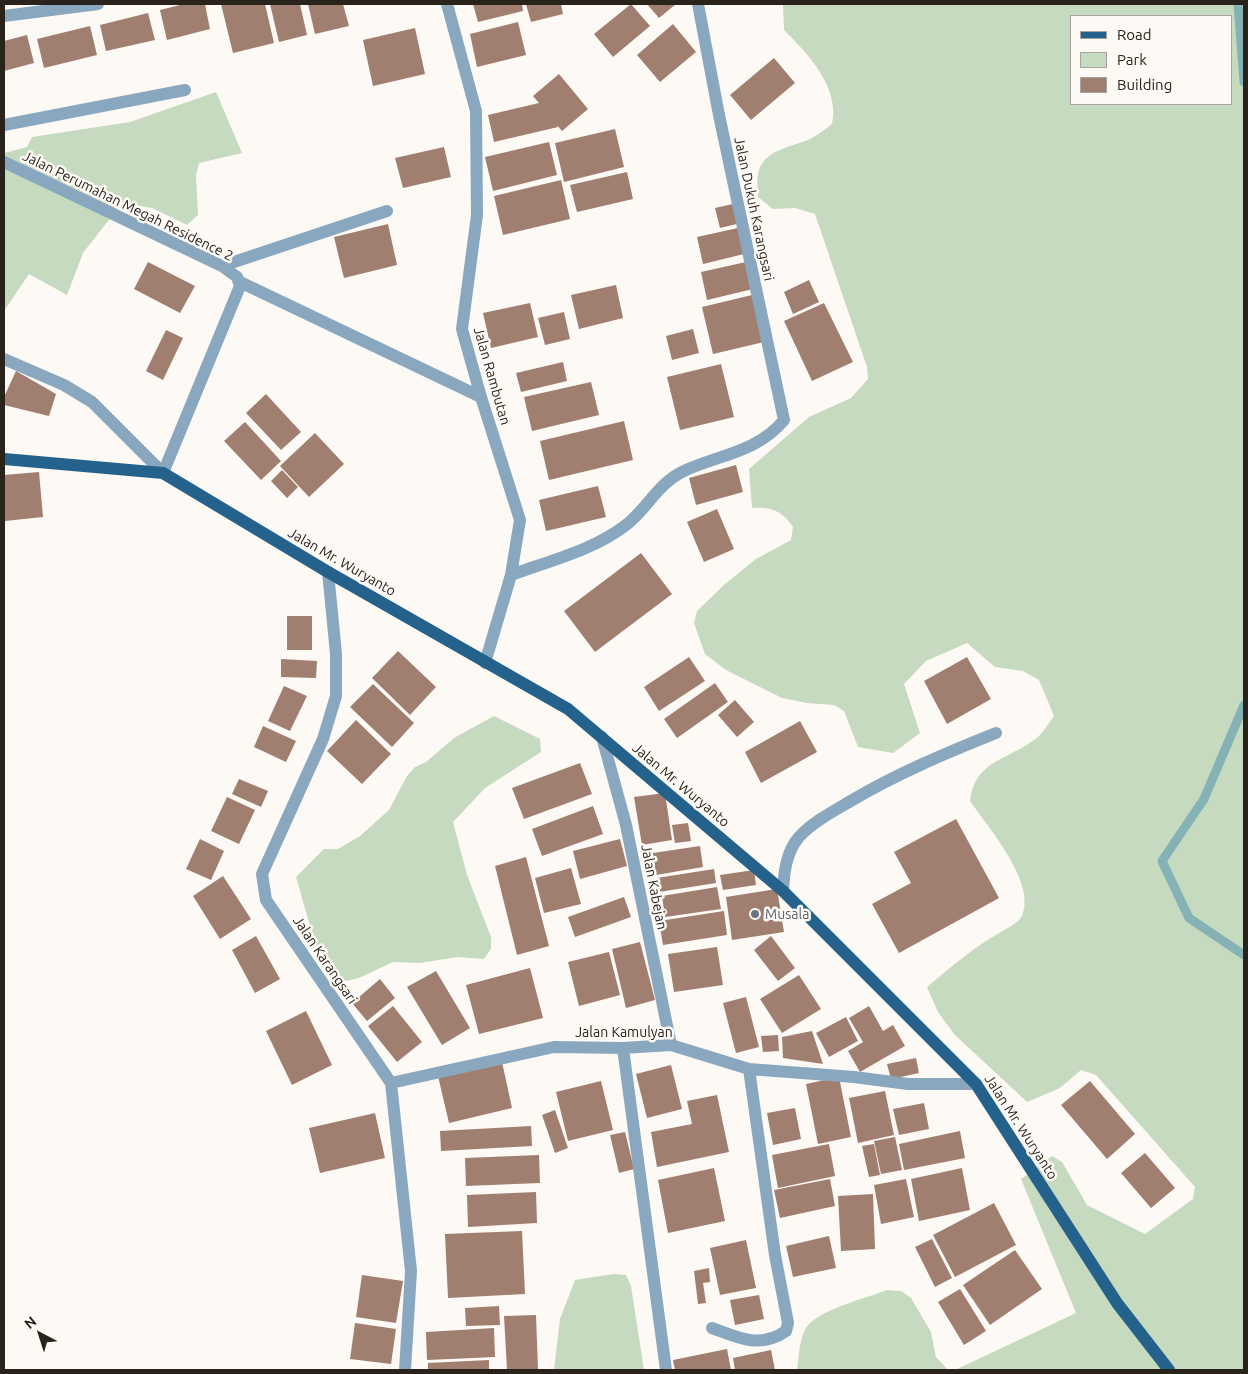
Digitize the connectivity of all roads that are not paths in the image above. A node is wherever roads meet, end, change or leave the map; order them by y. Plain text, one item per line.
1 (98, 4) edge
2 (447, 4) edge
3 (698, 4) edge
4 (4, 16) edge
5 (184, 90) dead end
6 (4, 125) edge
7 (4, 162) edge
8 (387, 211) dead end
9 (222, 266) junction
10 (240, 282) junction
11 (4, 359) edge
12 (481, 397) junction
13 (4, 459) edge
14 (163, 473) junction
15 (328, 572) junction
16 (511, 575) junction
17 (485, 663) junction
18 (996, 733) dead end
19 (602, 737) junction
20 (783, 891) junction
21 (671, 1045) junction
22 (623, 1048) junction
23 (749, 1069) junction
24 (391, 1083) junction
25 (976, 1084) junction
26 (712, 1328) dead end
27 (405, 1370) edge
28 (666, 1370) edge
29 (1169, 1370) edge

1 - 4 street
2 - 12 street, Jalan Rambutan
3 - 16 street, Jalan Dukuh Karangsari
5 - 6 street
7 - 9 street, Jalan Perumahan Megah Residence 2
8 - 9 street
9 - 10 street, Jalan Perumahan Megah Residence 2
10 - 12 street
10 - 14 street, Jalan Perumahan Megah Residence 2
11 - 14 street
12 - 16 street, Jalan Rambutan
13 - 14 main road, Jalan Mr. Wuryanto
14 - 15 main road, Jalan Mr. Wuryanto
15 - 17 main road, Jalan Mr. Wuryanto
15 - 24 street, Jalan Karangsari
16 - 17 street, Jalan Rambutan
17 - 19 main road, Jalan Mr. Wuryanto
18 - 20 street
19 - 20 main road, Jalan Mr. Wuryanto
19 - 21 street, Jalan Kabejan
20 - 25 main road, Jalan Mr. Wuryanto
21 - 22 street, Jalan Kamulyan
21 - 23 street, Jalan Kamulyan
22 - 24 street, Jalan Kamulyan
22 - 28 street
23 - 25 street, Jalan Kamulyan
23 - 26 street
24 - 27 street, Jalan Karangsari
25 - 29 main road, Jalan Mr. Wuryanto

